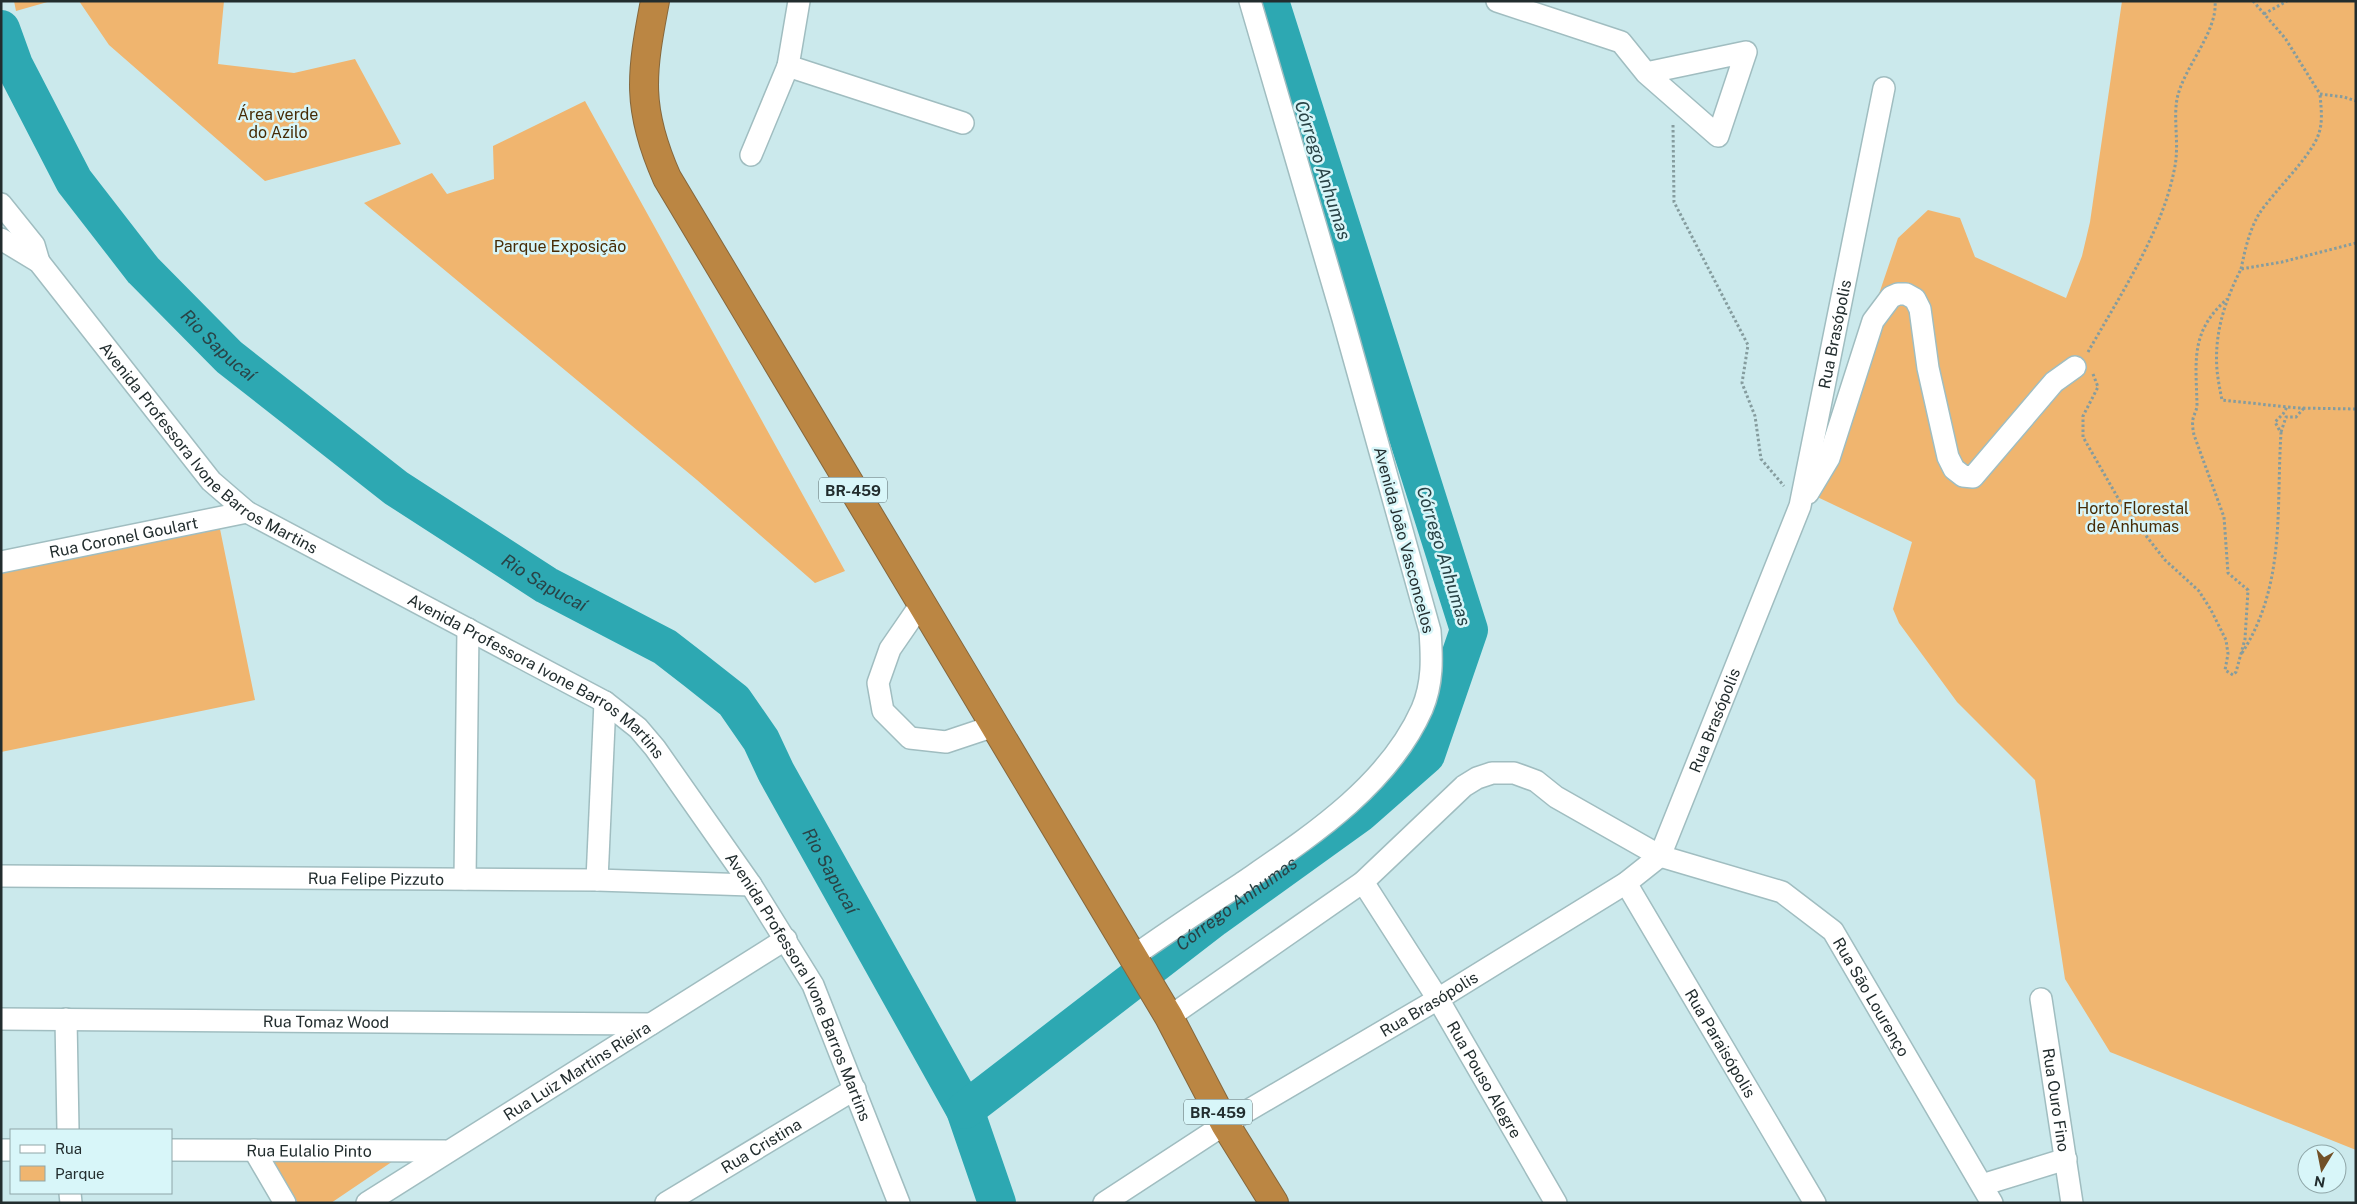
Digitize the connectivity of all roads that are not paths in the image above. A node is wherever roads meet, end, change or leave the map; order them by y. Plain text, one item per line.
1 (655, 1) edge
2 (799, 1) edge
3 (1250, 1) edge
4 (1497, 1) edge
5 (788, 66) junction
6 (1646, 73) junction
7 (1884, 88) dead end
8 (963, 123) dead end
9 (752, 155) dead end
10 (1, 204) edge
11 (1, 239) edge
12 (40, 262) junction
13 (2075, 367) road end
14 (1800, 506) junction
15 (247, 512) junction
16 (1, 562) edge
17 (921, 604) junction
18 (468, 629) junction
19 (605, 702) junction
20 (994, 726) junction
21 (1660, 856) junction
22 (1, 876) edge
23 (465, 879) junction
24 (597, 880) junction
25 (1363, 882) junction
26 (1626, 883) junction
27 (750, 885) junction
28 (786, 939) junction
29 (1135, 962) junction
30 (1438, 999) junction
31 (2042, 999) dead end
32 (1165, 1010) junction
33 (1, 1019) edge
34 (66, 1019) junction
35 (652, 1024) junction
36 (855, 1089) junction
37 (1225, 1124) junction
38 (68, 1129) edge
39 (172, 1150) edge
40 (254, 1150) junction
41 (446, 1151) junction
42 (2066, 1159) junction
43 (1982, 1185) junction
44 (1110, 1201) edge
45 (286, 1203) edge
46 (367, 1203) edge
47 (666, 1203) edge
48 (899, 1203) edge
49 (1274, 1203) edge
50 (1556, 1203) edge
51 (1815, 1203) edge
52 (1992, 1203) edge
53 (2072, 1203) edge

1 - 17 highway, BR-459
2 - 5 street
3 - 29 street, Avenida João Vasconcelos
4 - 6 street
5 - 8 street
5 - 9 street
6 - 6 street
7 - 14 street, Rua Brasópolis
10 - 12 street, Avenida Professora Ivone Barros Martins
11 - 12 street, Avenida Professora Ivone Barros Martins
12 - 15 street, Avenida Professora Ivone Barros Martins
13 - 14 street
14 - 21 street, Rua Brasópolis
15 - 16 street, Rua Coronel Goulart
15 - 18 street, Avenida Professora Ivone Barros Martins
17 - 20 highway, BR-459
17 - 20 street
18 - 19 street, Avenida Professora Ivone Barros Martins
18 - 23 street
19 - 24 street
19 - 27 street, Avenida Professora Ivone Barros Martins
20 - 29 highway, BR-459
21 - 25 street, Rua São Lourenço
21 - 26 street, Rua Brasópolis
21 - 43 street, Rua São Lourenço
22 - 23 street, Rua Felipe Pizzuto
23 - 24 street, Rua Felipe Pizzuto
24 - 27 street, Rua Felipe Pizzuto
25 - 30 street, Rua Pouso Alegre
25 - 32 street, Rua São Lourenço
26 - 30 street, Rua Brasópolis
26 - 51 street, Rua Paraisópolis
27 - 28 street, Avenida Professora Ivone Barros Martins
28 - 35 street, Rua Luiz Martins Rieira
28 - 36 street, Avenida Professora Ivone Barros Martins
29 - 32 highway, BR-459
30 - 37 street, Rua Brasópolis
30 - 50 street, Rua Pouso Alegre
31 - 42 street, Rua Ouro Fino
32 - 37 highway, BR-459
33 - 34 street, Rua Tomaz Wood
34 - 35 street, Rua Tomaz Wood
34 - 38 street
35 - 41 street, Rua Luiz Martins Rieira
36 - 47 street, Rua Cristina
36 - 48 street, Avenida Professora Ivone Barros Martins
37 - 44 street, Rua Brasópolis
37 - 49 highway, BR-459
39 - 40 street, Rua Eulalio Pinto
40 - 41 street, Rua Eulalio Pinto
40 - 45 street
41 - 46 street, Rua Luiz Martins Rieira
42 - 43 street
42 - 53 street, Rua Ouro Fino
43 - 52 street, Rua São Lourenço

